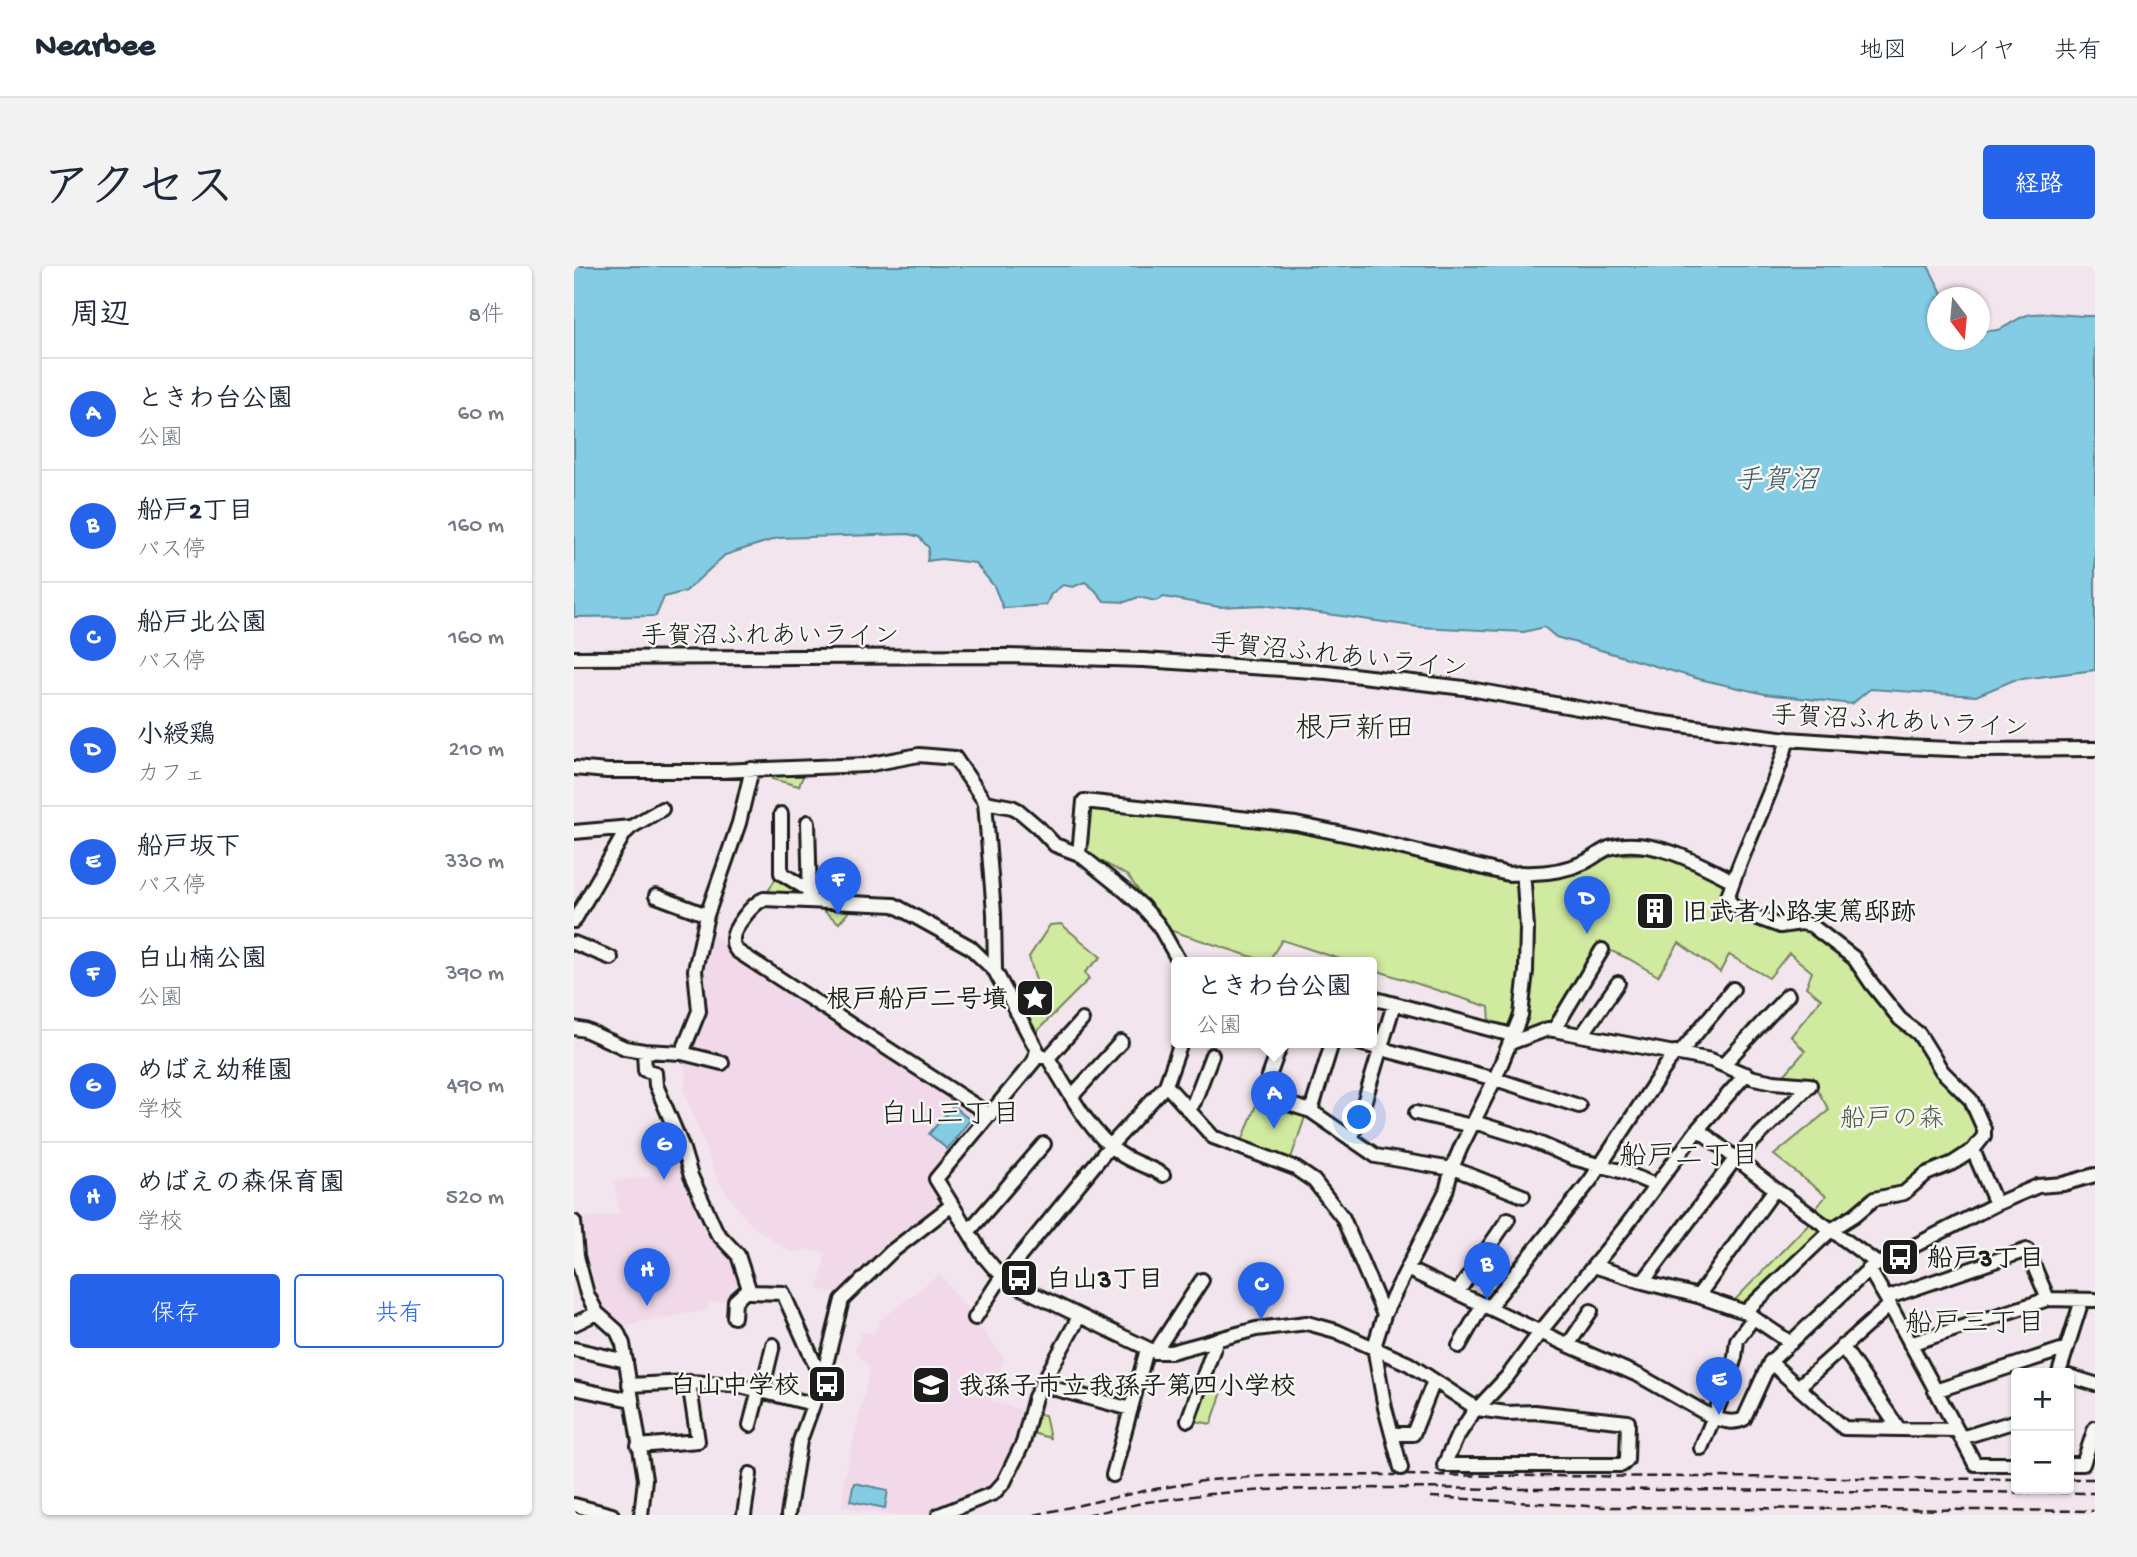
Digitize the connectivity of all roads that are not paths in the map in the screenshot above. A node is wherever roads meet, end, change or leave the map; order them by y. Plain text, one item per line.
1 (574, 658) edge
2 (1788, 738) junction
3 (2095, 749) edge
4 (574, 768) edge
5 (752, 769) junction
6 (985, 802) junction
7 (662, 809) dead end
8 (781, 814) dead end
9 (808, 822) dead end
10 (631, 827) junction
11 (574, 832) edge
12 (1079, 854) junction
13 (1522, 873) junction
14 (1733, 881) junction
15 (656, 896) dead end
16 (810, 896) junction
17 (708, 915) junction
18 (574, 921) edge
19 (574, 943) edge
20 (1602, 950) dead end
21 (1177, 957) edge
22 (611, 958) dead end
23 (995, 971) junction
24 (1619, 983) dead end
25 (1733, 989) dead end
26 (1788, 995) dead end
27 (1377, 999) edge
28 (1394, 1004) junction
29 (1082, 1020) dead end
30 (574, 1028) edge
31 (1555, 1030) junction
32 (1582, 1035) junction
33 (1511, 1039) junction
34 (1121, 1042) dead end
35 (1179, 1048) edge
36 (1278, 1048) edge
37 (1330, 1048) edge
38 (1377, 1048) edge
39 (1381, 1049) junction
40 (644, 1051) junction
41 (682, 1053) junction
42 (1678, 1053) junction
43 (1212, 1055) dead end
44 (1042, 1057) junction
45 (722, 1063) dead end
46 (1724, 1064) junction
47 (1746, 1074) junction
48 (1495, 1079) junction
49 (1166, 1085) junction
50 (1072, 1096) junction
51 (1579, 1106) dead end
52 (1187, 1109) junction
53 (1311, 1111) junction
54 (1416, 1113) dead end
55 (990, 1115) junction
56 (1473, 1124) junction
57 (1698, 1129) junction
58 (1351, 1139) junction
59 (1044, 1144) dead end
60 (1110, 1146) junction
61 (1973, 1150) junction
62 (1735, 1159) junction
63 (1600, 1165) junction
64 (1452, 1169) junction
65 (2095, 1174) edge
66 (1163, 1175) dead end
67 (1655, 1185) junction
68 (1775, 1189) junction
69 (1523, 1196) dead end
70 (1996, 1204) junction
71 (952, 1205) junction
72 (1508, 1219) dead end
73 (574, 1222) edge
74 (1831, 1230) junction
75 (969, 1231) junction
76 (1594, 1266) junction
77 (1873, 1267) junction
78 (1406, 1269) junction
79 (1002, 1277) junction
80 (1202, 1280) dead end
81 (1643, 1282) junction
82 (750, 1292) junction
83 (1457, 1293) junction
84 (1698, 1296) junction
85 (2048, 1299) junction
86 (2088, 1300) edge
87 (1888, 1301) junction
88 (1486, 1306) junction
89 (1591, 1311) dead end
90 (597, 1313) junction
91 (1750, 1314) junction
92 (1384, 1315) junction
93 (734, 1317) dead end
94 (1079, 1317) junction
95 (975, 1318) dead end
96 (574, 1324) edge
97 (1541, 1331) junction
98 (1217, 1339) junction
99 (1791, 1343) junction
100 (1910, 1344) junction
101 (773, 1345) dead end
102 (1567, 1345) junction
103 (1459, 1346) dead end
104 (1843, 1346) junction
105 (1374, 1347) junction
106 (574, 1349) edge
107 (2067, 1349) junction
108 (1151, 1351) junction
109 (626, 1361) junction
110 (1770, 1362) junction
111 (2061, 1368) edge
112 (2074, 1378) edge
113 (822, 1380) junction
114 (1434, 1381) junction
115 (689, 1382) junction
116 (2095, 1384) edge
117 (629, 1385) junction
118 (1041, 1385) junction
119 (1798, 1387) junction
120 (574, 1388) edge
121 (761, 1390) junction
122 (1935, 1391) junction
123 (631, 1400) junction
124 (813, 1404) junction
125 (1131, 1409) junction
126 (1476, 1409) junction
127 (1714, 1418) junction
128 (1188, 1420) dead end
129 (2011, 1422) edge
130 (750, 1425) dead end
131 (2095, 1428) edge
132 (1899, 1429) junction
133 (1392, 1434) junction
134 (1959, 1434) junction
135 (638, 1446) junction
136 (1701, 1448) dead end
137 (2091, 1452) edge
138 (2011, 1464) edge
139 (2074, 1464) edge
140 (1401, 1468) dead end
141 (750, 1474) dead end
142 (1113, 1475) dead end
143 (574, 1505) edge
144 (612, 1515) edge
145 (641, 1515) edge
146 (744, 1515) edge
147 (788, 1515) edge
148 (939, 1515) edge

1 - 2 street, 手賀沼ふれあいライン
2 - 3 street, 手賀沼ふれあいライン
2 - 14 street
4 - 5 street
5 - 6 street
5 - 17 street
6 - 12 street
6 - 23 street
7 - 10 street
8 - 16 street
9 - 16 street
10 - 11 street
10 - 18 street
12 - 13 street
12 - 21 street
13 - 14 street
13 - 33 street
14 - 61 street
15 - 17 street
16 - 23 street
16 - 55 street
17 - 41 street
19 - 22 street
20 - 31 street
23 - 44 street
24 - 32 street
25 - 42 street
26 - 46 street
27 - 28 street
28 - 33 street
28 - 39 street
29 - 44 street
30 - 40 street
31 - 32 street
31 - 33 street
32 - 42 street
33 - 48 street
34 - 50 street
35 - 49 street
36 - 53 street
37 - 53 street
38 - 39 street
39 - 48 street
39 - 58 street
40 - 41 street
40 - 82 street
41 - 45 street
42 - 46 street
42 - 63 street
43 - 52 street
44 - 50 street
44 - 55 street
46 - 47 street
47 - 57 street
47 - 62 street
48 - 51 street
48 - 56 street
49 - 52 street
49 - 60 street
50 - 60 street
52 - 92 street
53 - 58 street
54 - 56 street
55 - 71 street
56 - 63 street
56 - 64 street
57 - 62 street
57 - 67 street
58 - 64 street
59 - 75 street
60 - 66 street
60 - 79 street
61 - 70 street
61 - 74 street
62 - 68 street
62 - 81 street
63 - 67 street
63 - 88 street
64 - 69 street
64 - 78 street
65 - 70 street
67 - 76 street
68 - 74 street
68 - 84 street
70 - 77 street
71 - 75 street
71 - 113 street
72 - 83 street
73 - 90 street
74 - 77 street
74 - 91 street
75 - 79 street
76 - 81 street
76 - 97 street
77 - 87 street
77 - 99 street
78 - 83 street
78 - 92 street
79 - 94 street
79 - 95 street
80 - 108 street
81 - 84 street
82 - 93 street
82 - 113 street
83 - 88 street
84 - 91 street
85 - 86 street
85 - 87 street
85 - 100 street
86 - 107 street
87 - 100 street
87 - 104 street
88 - 97 street
88 - 103 street
89 - 102 street
90 - 96 street
90 - 109 street
91 - 99 street
91 - 127 street
92 - 105 street
94 - 108 street
94 - 118 street
97 - 102 street
97 - 126 street
98 - 105 street
98 - 108 street
98 - 128 street
99 - 110 street
100 - 122 street
101 - 121 street
102 - 127 street
104 - 119 street
104 - 132 street
105 - 114 street
105 - 133 street
106 - 109 street
107 - 111 street
107 - 122 street
108 - 125 street
109 - 117 street
110 - 119 street
110 - 127 street
112 - 116 street
113 - 124 street
114 - 126 street
114 - 133 street
115 - 117 street
115 - 121 street
115 - 135 street
117 - 123 street
118 - 125 street
118 - 148 street
119 - 132 street
120 - 123 street
121 - 124 street
121 - 130 street
122 - 134 street
123 - 135 street
124 - 147 street
125 - 142 street
126 - 126 street
127 - 136 street
129 - 134 street
131 - 137 street
132 - 134 street
133 - 140 street
134 - 138 street
135 - 145 street
137 - 139 street
141 - 146 street
143 - 144 street

